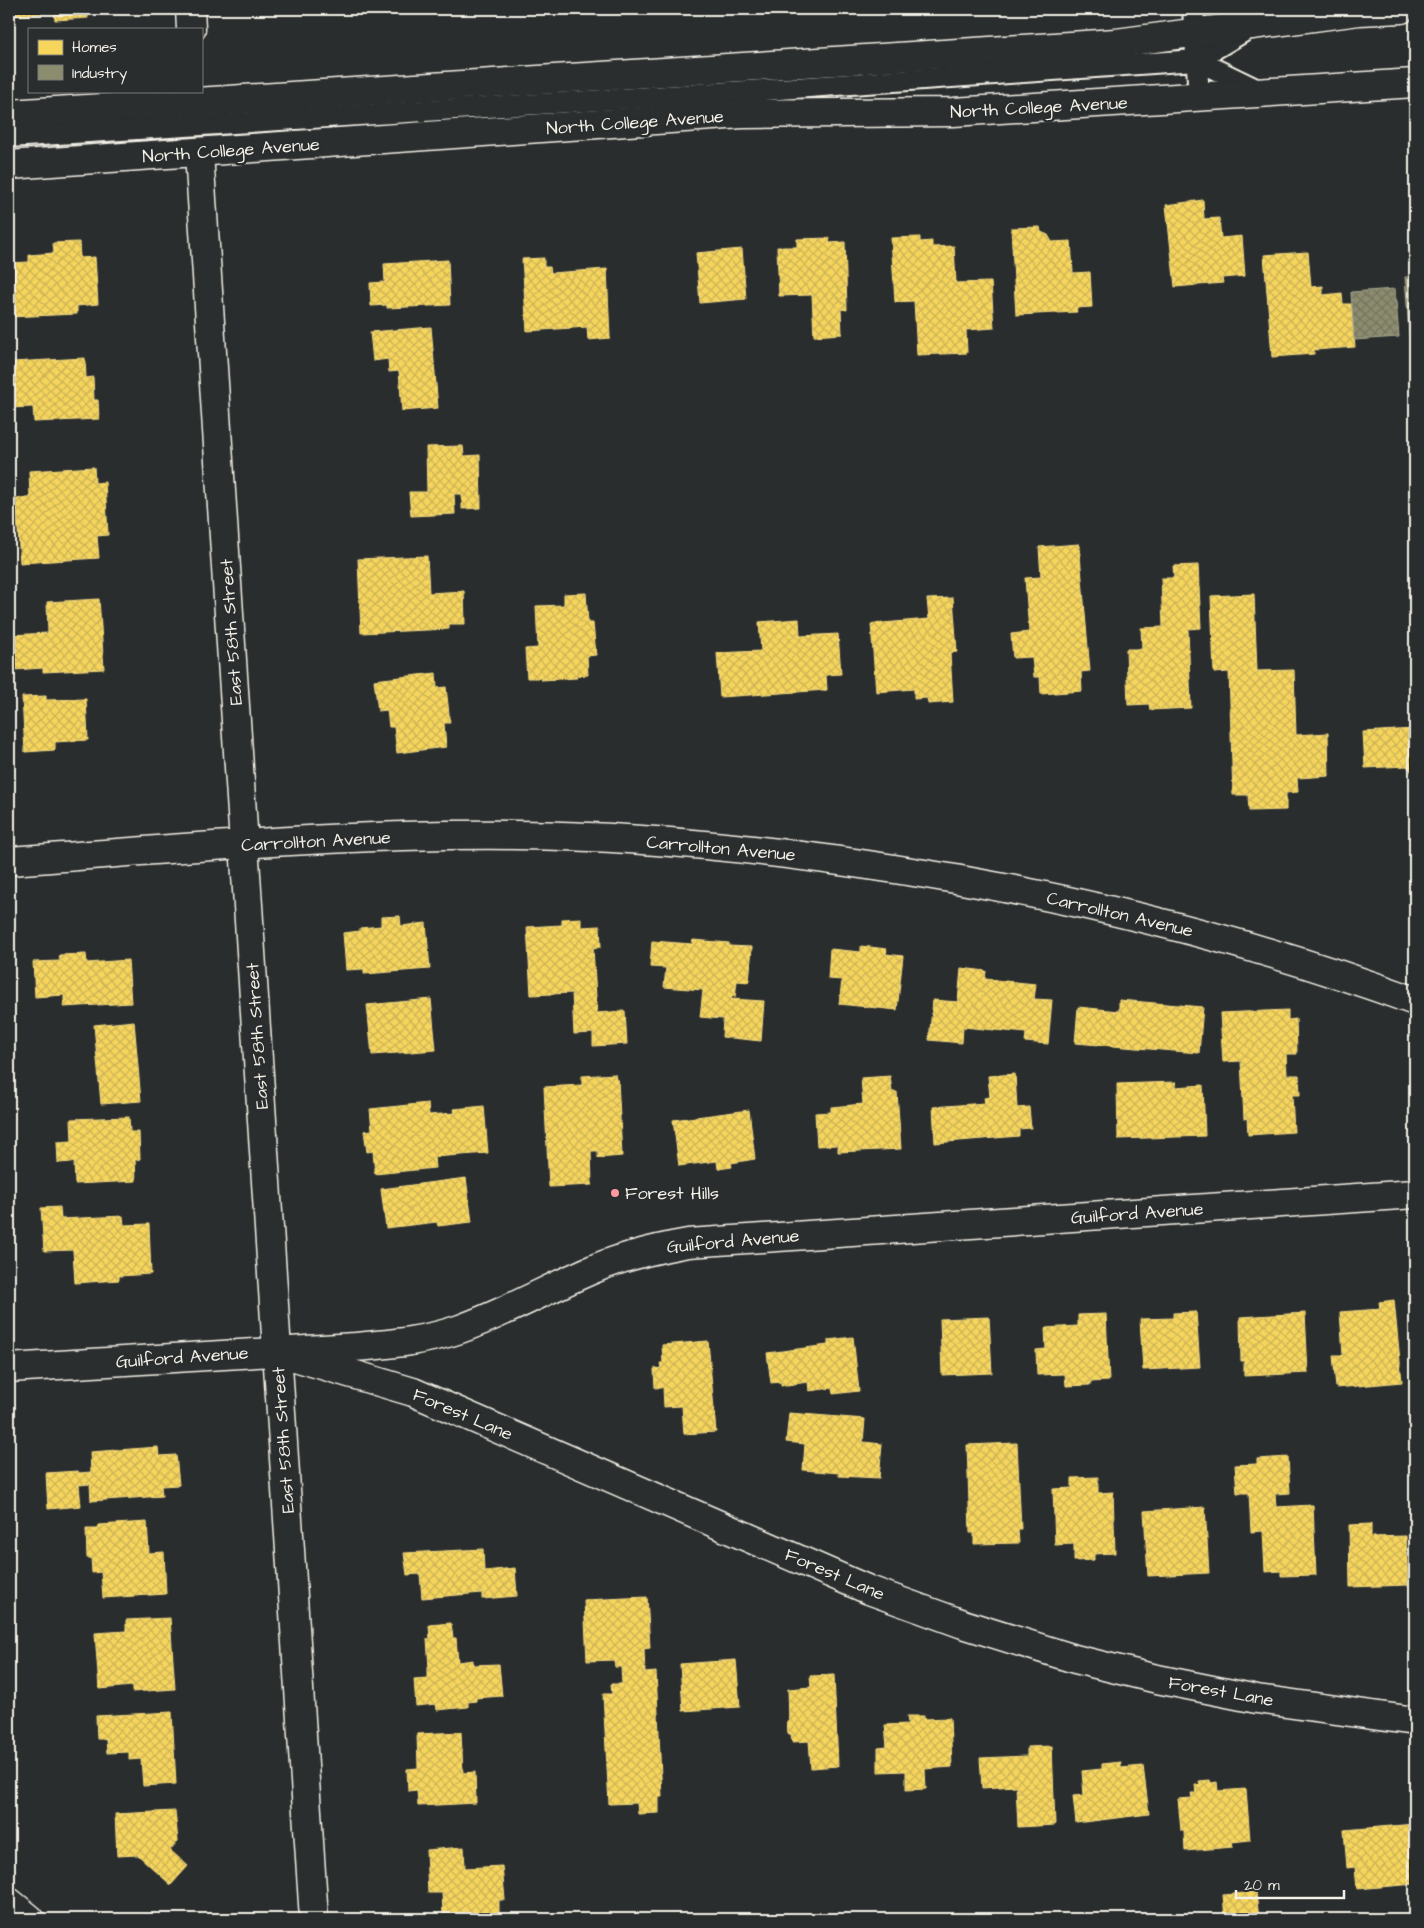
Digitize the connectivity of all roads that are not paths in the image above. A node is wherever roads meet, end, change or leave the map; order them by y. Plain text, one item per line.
1 (190, 9) edge
2 (1402, 9) edge
3 (1359, 10) edge
4 (1194, 20) edge
5 (1259, 23) junction
6 (192, 28) edge
7 (1196, 60) junction
8 (1415, 83) edge
9 (1262, 92) junction
10 (1199, 96) junction
11 (195, 97) edge
12 (9, 114) edge
13 (9, 137) edge
14 (199, 153) junction
15 (9, 165) edge
16 (244, 845) junction
17 (9, 860) edge
18 (1415, 1001) edge
19 (1415, 1194) edge
20 (277, 1351) junction
21 (9, 1368) edge
22 (1415, 1721) edge
23 (9, 1902) edge
24 (30, 1919) edge
25 (314, 1919) edge

1 - 6 street
2 - 3 street, North College Avenue
3 - 5 street, North College Avenue
4 - 5 street, North College Avenue
4 - 7 lane
4 - 11 street, North College Avenue
5 - 7 lane, North College Avenue
7 - 9 lane, North College Avenue
7 - 10 lane
7 - 13 lane, North College Avenue
8 - 9 street, North College Avenue
9 - 10 street, North College Avenue
10 - 14 street, North College Avenue
11 - 12 street, North College Avenue
14 - 15 street, North College Avenue
14 - 16 street, East 58th Street
16 - 17 street, Carrollton Avenue
16 - 18 street, Carrollton Avenue
16 - 20 street, East 58th Street
19 - 20 street, Guilford Avenue
20 - 21 street, Guilford Avenue
20 - 22 street, Forest Lane
20 - 25 street, East 58th Street
23 - 24 street

